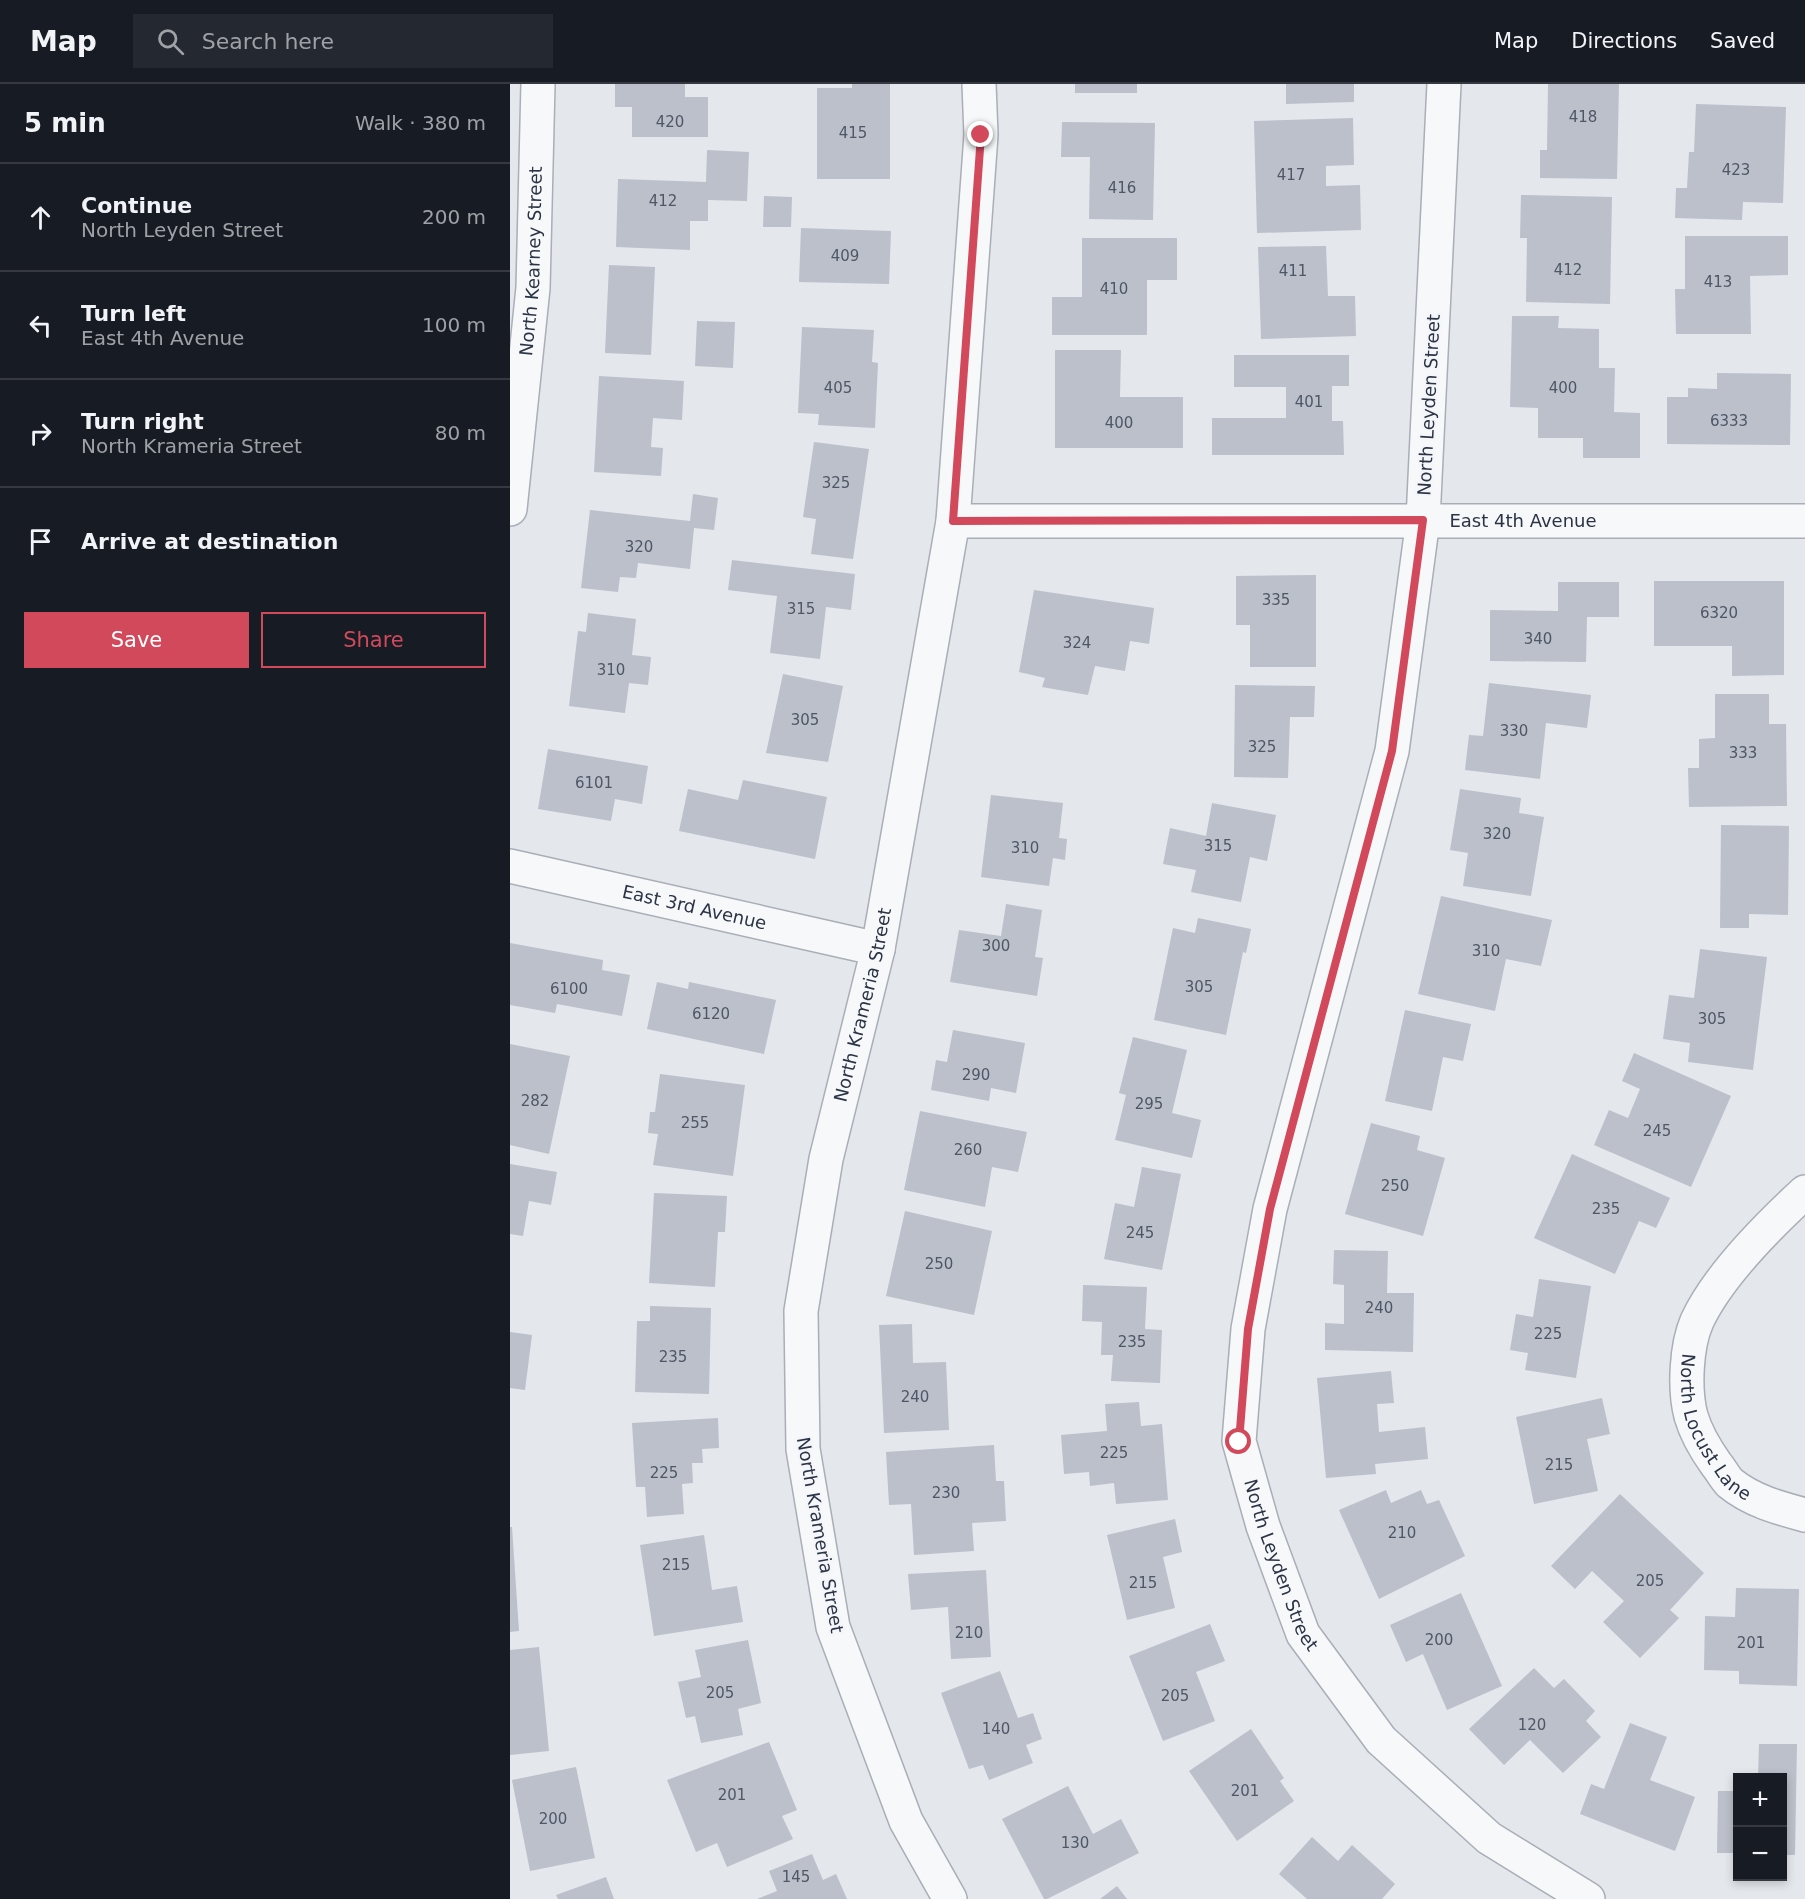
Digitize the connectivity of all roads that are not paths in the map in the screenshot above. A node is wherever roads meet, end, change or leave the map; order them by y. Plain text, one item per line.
1 (538, 84) edge
2 (979, 84) edge
3 (1444, 84) edge
4 (510, 509) edge
5 (1423, 520) junction
6 (953, 521) junction
7 (1805, 521) edge
8 (510, 866) edge
9 (878, 949) junction
10 (1805, 1192) edge
11 (1805, 1515) edge
12 (950, 1899) edge
13 (1588, 1899) edge

1 - 4 street, North Kearney Street
2 - 6 street, North Krameria Street
3 - 5 street, North Leyden Street
5 - 6 street, East 4th Avenue
5 - 7 street, East 4th Avenue
5 - 13 street, North Leyden Street
6 - 9 street, North Krameria Street
8 - 9 street, East 3rd Avenue
9 - 12 street, North Krameria Street
10 - 11 street, North Locust Lane

